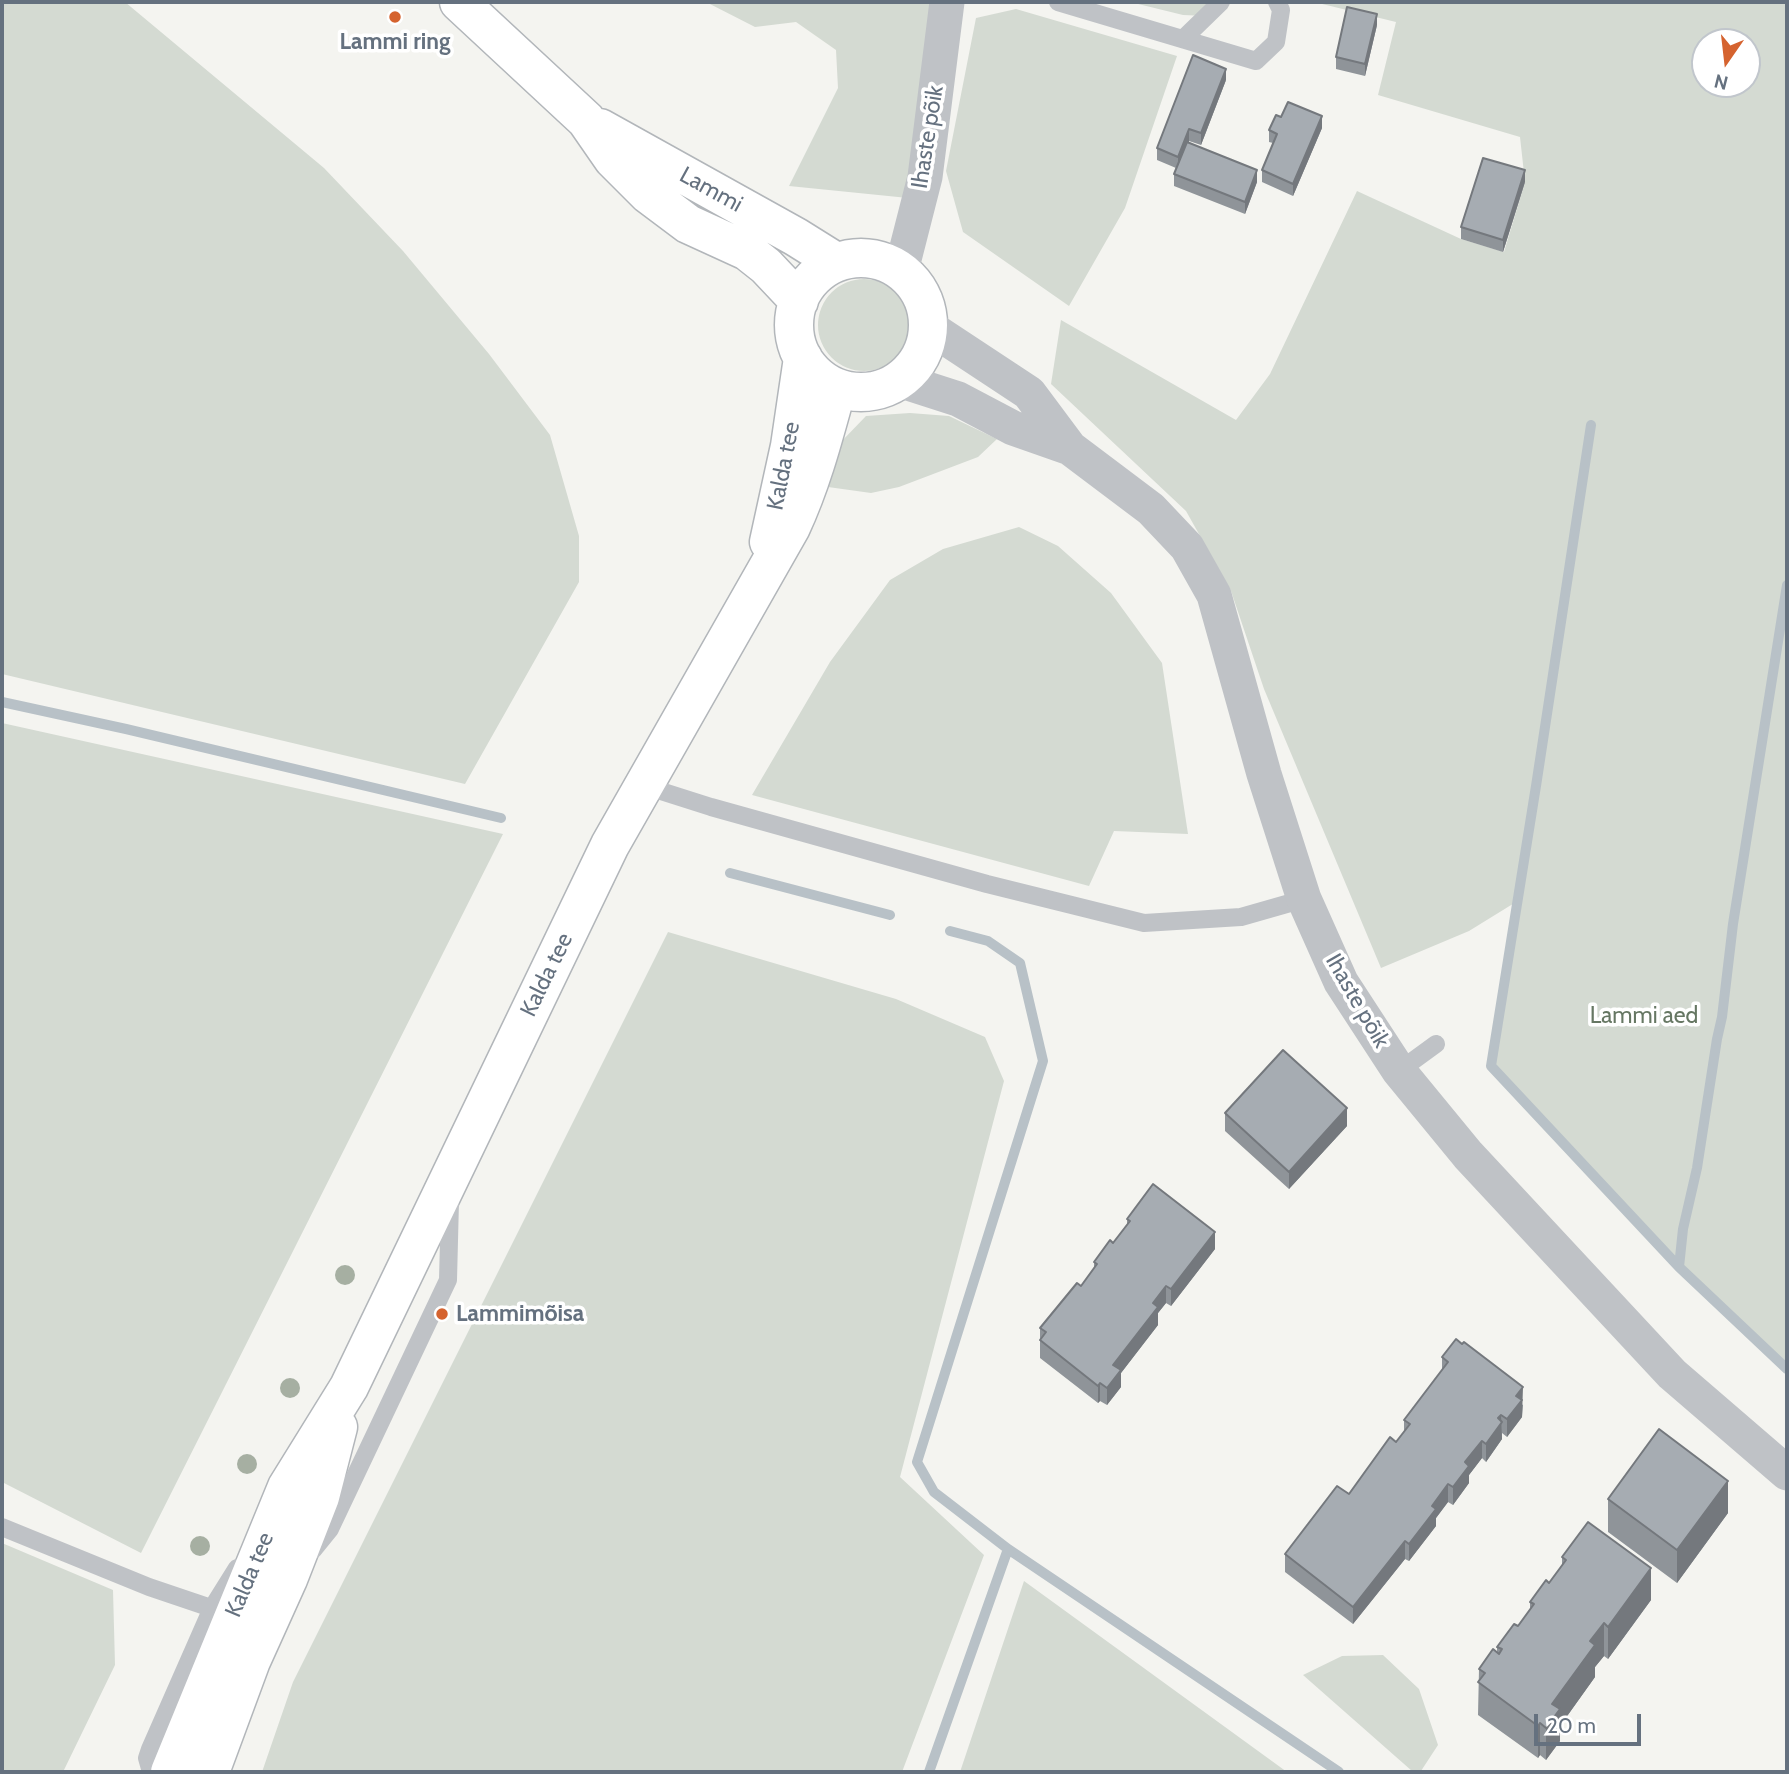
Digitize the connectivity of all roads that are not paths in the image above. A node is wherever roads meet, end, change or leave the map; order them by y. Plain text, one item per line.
1 (459, 2) edge
2 (948, 2) edge
3 (1058, 2) edge
4 (1221, 2) edge
5 (1277, 2) edge
6 (1183, 39) junction
7 (586, 120) junction
8 (836, 262) junction
9 (901, 271) junction
10 (799, 301) junction
11 (929, 327) junction
12 (803, 358) junction
13 (899, 380) junction
14 (837, 388) junction
15 (1070, 448) junction
16 (763, 573) junction
17 (645, 786) junction
18 (1304, 899) junction
19 (1436, 1044) dead end
20 (1399, 1072) junction
21 (450, 1175) junction
22 (349, 1387) junction
23 (1787, 1473) edge
24 (2, 1527) edge
25 (288, 1579) junction
26 (237, 1617) junction
27 (151, 1772) edge
28 (170, 1772) edge
29 (210, 1772) edge

1 - 7 street, Lammi
2 - 9 street, Ihaste põik
3 - 6 lane
4 - 6 lane
5 - 6 lane
7 - 8 street, Lammi
7 - 10 street, Lammi
8 - 9 street
8 - 10 street
9 - 11 street
10 - 12 street
11 - 13 street
11 - 15 street, Ihaste põik
12 - 14 street
12 - 16 street, Kalda tee
13 - 14 street
13 - 15 street, Ihaste põik
14 - 16 street, Kalda tee
15 - 18 street, Ihaste põik
16 - 17 street, Kalda tee
17 - 18 lane
17 - 21 street, Kalda tee
18 - 20 street, Ihaste põik
19 - 20 lane
20 - 23 street, Ihaste põik
21 - 22 street, Kalda tee
21 - 25 lane
22 - 25 street, Kalda tee
22 - 26 street, Kalda tee
24 - 26 lane
25 - 26 street, Kalda tee
26 - 27 lane
26 - 28 street, Kalda tee
26 - 29 street, Kalda tee

